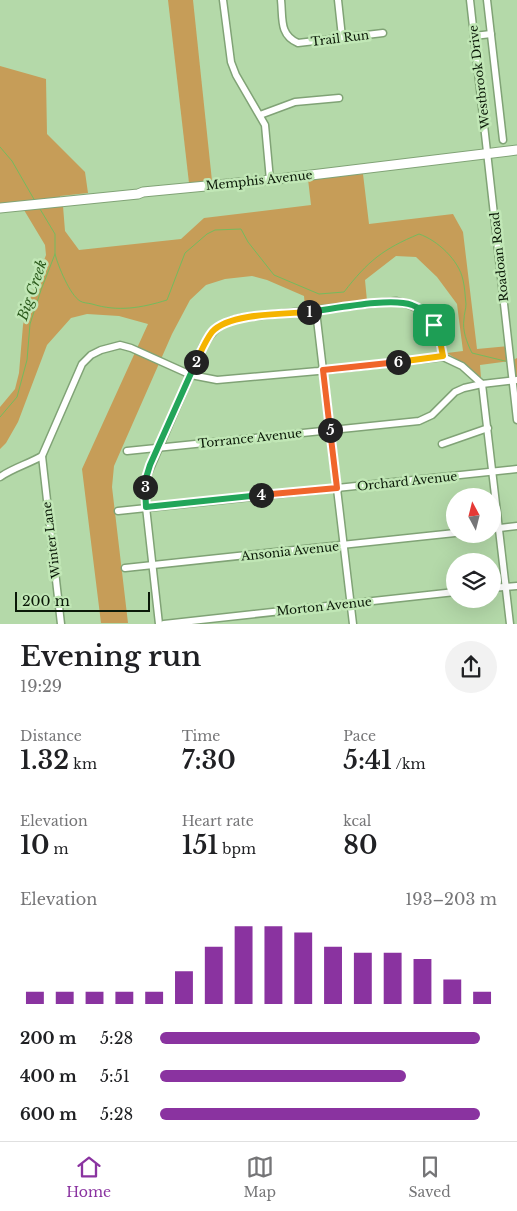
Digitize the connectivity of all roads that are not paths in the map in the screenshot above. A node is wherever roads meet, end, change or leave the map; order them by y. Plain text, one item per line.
1 (223, 0) edge
2 (281, 0) edge
3 (338, 0) edge
4 (470, 0) edge
5 (487, 0) edge
6 (383, 33) dead end
7 (491, 34) junction
8 (474, 36) junction
9 (342, 37) junction
10 (340, 98) dead end
11 (260, 115) junction
12 (503, 140) dead end
13 (517, 150) edge
14 (488, 153) junction
15 (270, 180) junction
16 (0, 208) edge
17 (316, 311) junction
18 (443, 356) junction
19 (323, 370) junction
20 (191, 375) junction
21 (513, 378) edge
22 (482, 384) junction
23 (517, 420) edge
24 (488, 428) junction
25 (330, 430) junction
26 (442, 444) dead end
27 (158, 448) junction
28 (127, 451) dead end
29 (42, 456) junction
30 (517, 469) edge
31 (493, 472) junction
32 (0, 477) edge
33 (337, 488) junction
34 (494, 488) edge
35 (146, 507) junction
36 (118, 511) dead end
37 (517, 526) edge
38 (501, 528) edge
39 (446, 534) edge
40 (498, 543) edge
41 (345, 545) junction
42 (153, 566) junction
43 (125, 568) dead end
44 (517, 586) edge
45 (501, 587) edge
46 (506, 587) junction
47 (446, 593) edge
48 (351, 603) junction
49 (61, 624) edge
50 (159, 624) edge
51 (164, 624) edge
52 (353, 624) edge
53 (510, 624) edge

1 - 11 street
2 - 9 street, Trail Run
3 - 9 street
4 - 8 street, Westbrook Drive
5 - 7 street
6 - 9 street, Trail Run
7 - 8 street
7 - 12 street
8 - 14 street, Westbrook Drive
10 - 11 street
11 - 15 street
13 - 14 main road, Memphis Avenue
14 - 15 main road, Memphis Avenue
14 - 21 street, Roadoan Road
15 - 16 main road, Memphis Avenue
17 - 18 street
17 - 19 street
17 - 20 street
18 - 19 street
18 - 22 street
19 - 20 street
19 - 25 street
20 - 27 street
20 - 29 street
21 - 22 street, Torrance Avenue
21 - 23 street, Roadoan Road
22 - 24 street
22 - 25 street, Torrance Avenue
24 - 26 street
24 - 31 street
25 - 27 street, Torrance Avenue
25 - 33 street
27 - 28 street, Torrance Avenue
27 - 35 street
29 - 32 street
29 - 49 street, Winter Lane
30 - 31 street, Orchard Avenue
31 - 33 street, Orchard Avenue
31 - 34 street
33 - 35 street, Orchard Avenue
33 - 41 street
35 - 36 street, Orchard Avenue
35 - 42 street
37 - 38 street
39 - 41 street, Ansonia Avenue
40 - 46 street
41 - 42 street, Ansonia Avenue
41 - 48 street
42 - 43 street, Ansonia Avenue
42 - 50 street
44 - 46 street
45 - 46 street
46 - 53 street
47 - 48 street, Morton Avenue
48 - 51 street, Morton Avenue
48 - 52 street

